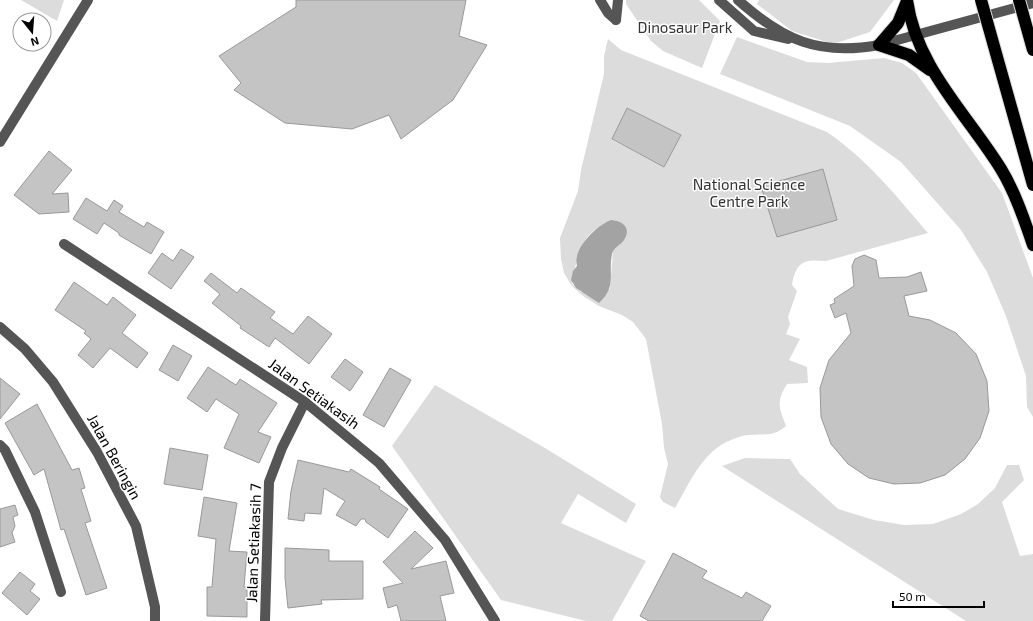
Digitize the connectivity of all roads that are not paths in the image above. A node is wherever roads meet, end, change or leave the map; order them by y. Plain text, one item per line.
1 (88, 0) edge
2 (600, 0) edge
3 (618, 0) edge
4 (719, 0) edge
5 (738, 0) edge
6 (981, 0) edge
7 (1019, 0) edge
8 (907, 1) edge
9 (1033, 3) edge
10 (916, 35) junction
11 (798, 41) junction
12 (879, 45) junction
13 (1033, 50) edge
14 (934, 73) junction
15 (0, 142) edge
16 (1033, 185) edge
17 (64, 244) dead end
18 (1033, 245) edge
19 (1, 326) edge
20 (305, 402) junction
21 (0, 445) edge
22 (61, 592) dead end
23 (155, 621) edge
24 (265, 621) edge
25 (496, 621) edge

1 - 15 street
2 - 3 street
4 - 11 street
5 - 11 street
6 - 16 highway, bridge
7 - 13 highway, bridge
8 - 10 highway
8 - 12 highway
9 - 10 street
10 - 12 street
10 - 14 highway
11 - 12 street
12 - 14 highway
14 - 18 highway
17 - 20 street, Jalan Setiakasih
19 - 23 street, Jalan Beringin
20 - 24 street, Jalan Setiakasih 7
20 - 25 street, Jalan Setiakasih
21 - 22 street

